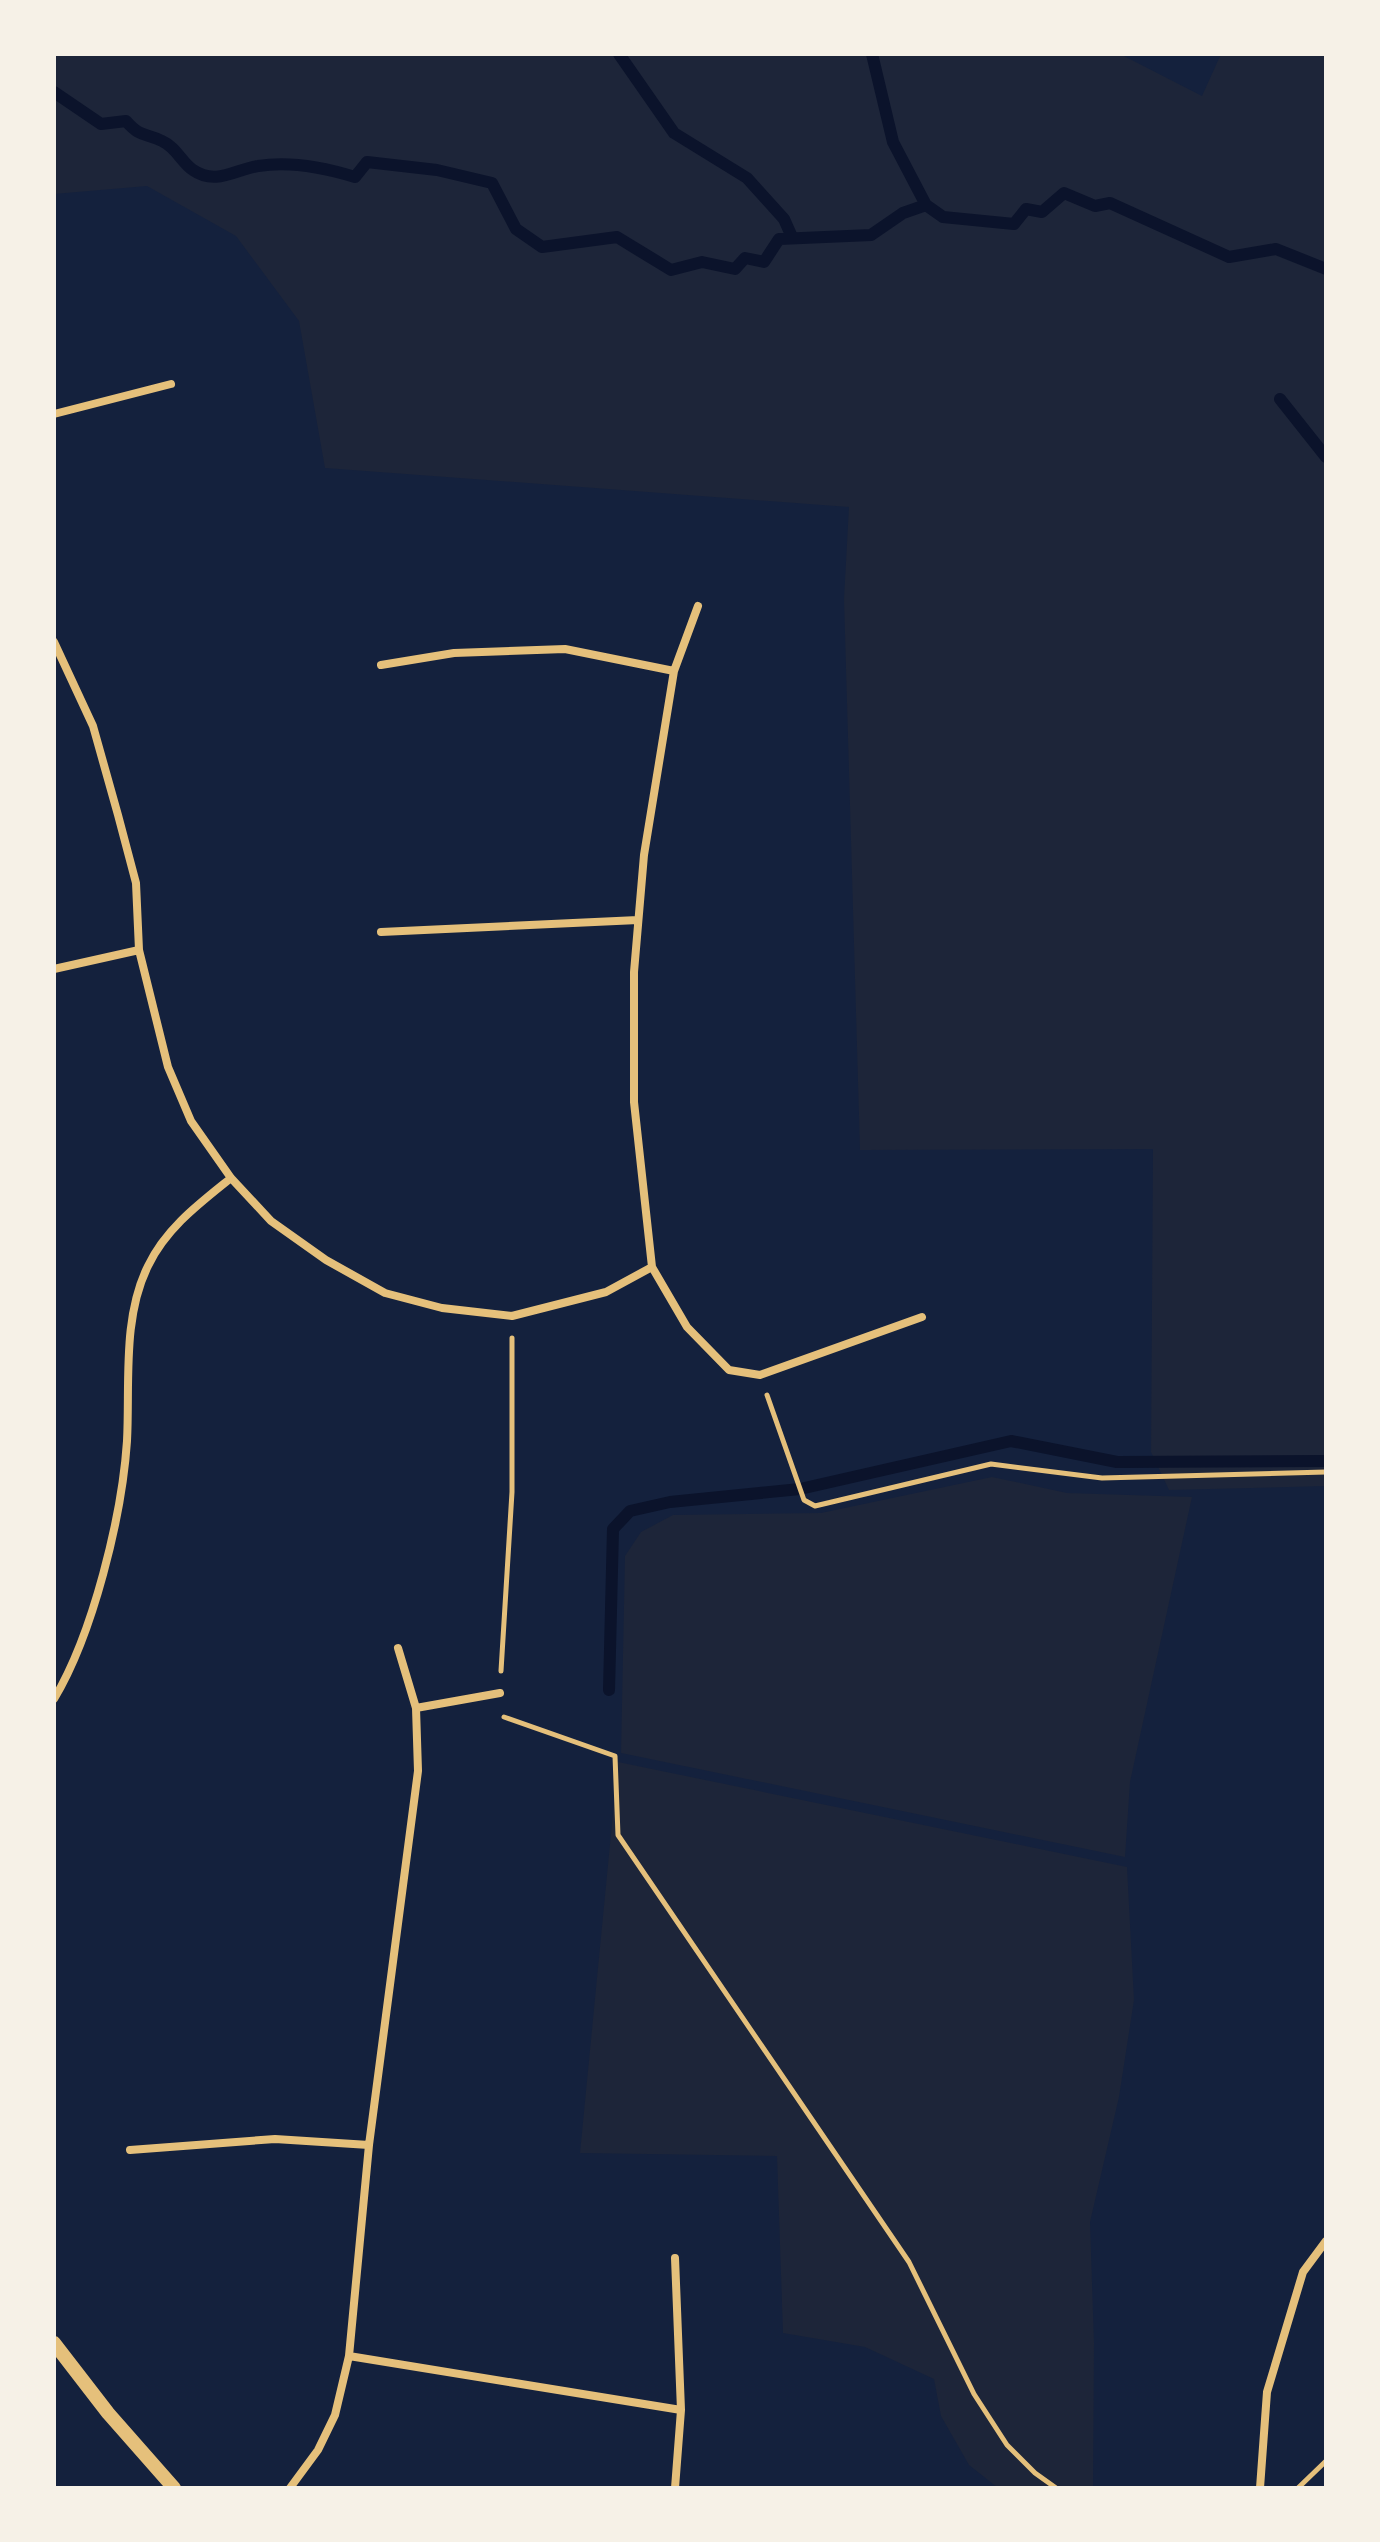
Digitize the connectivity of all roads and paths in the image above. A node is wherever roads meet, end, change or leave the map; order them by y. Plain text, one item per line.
1 (171, 384) dead end
2 (54, 414) edge
3 (698, 606) dead end
4 (54, 642) edge
5 (381, 665) dead end
6 (674, 671) junction
7 (638, 920) junction
8 (381, 932) dead end
9 (139, 950) junction
10 (54, 969) edge
11 (231, 1178) junction
12 (652, 1267) junction
13 (512, 1316) junction
14 (922, 1317) dead end
15 (760, 1375) junction
16 (1326, 1472) edge
17 (398, 1648) dead end
18 (500, 1693) junction
19 (54, 1699) edge
20 (416, 1708) junction
21 (369, 2145) junction
22 (130, 2150) dead end
23 (1326, 2241) edge
24 (675, 2258) dead end
25 (54, 2343) edge
26 (349, 2356) junction
27 (681, 2410) junction
28 (1326, 2461) edge
29 (174, 2488) edge
30 (290, 2488) edge
31 (675, 2488) edge
32 (1056, 2488) edge
33 (1260, 2488) edge
34 (1298, 2488) edge

1 - 2 street
3 - 6 street
4 - 9 street
5 - 6 street
6 - 7 street
7 - 8 street
7 - 12 street
9 - 10 street
9 - 11 street
11 - 13 street
11 - 19 street
12 - 13 street
12 - 15 street
13 - 18 path
14 - 15 street
15 - 16 path
17 - 20 street
18 - 20 street
18 - 32 path
20 - 21 street
21 - 22 street
21 - 26 street
23 - 33 street
24 - 27 street
25 - 29 street
26 - 27 street
26 - 30 street
27 - 31 street
28 - 34 path

